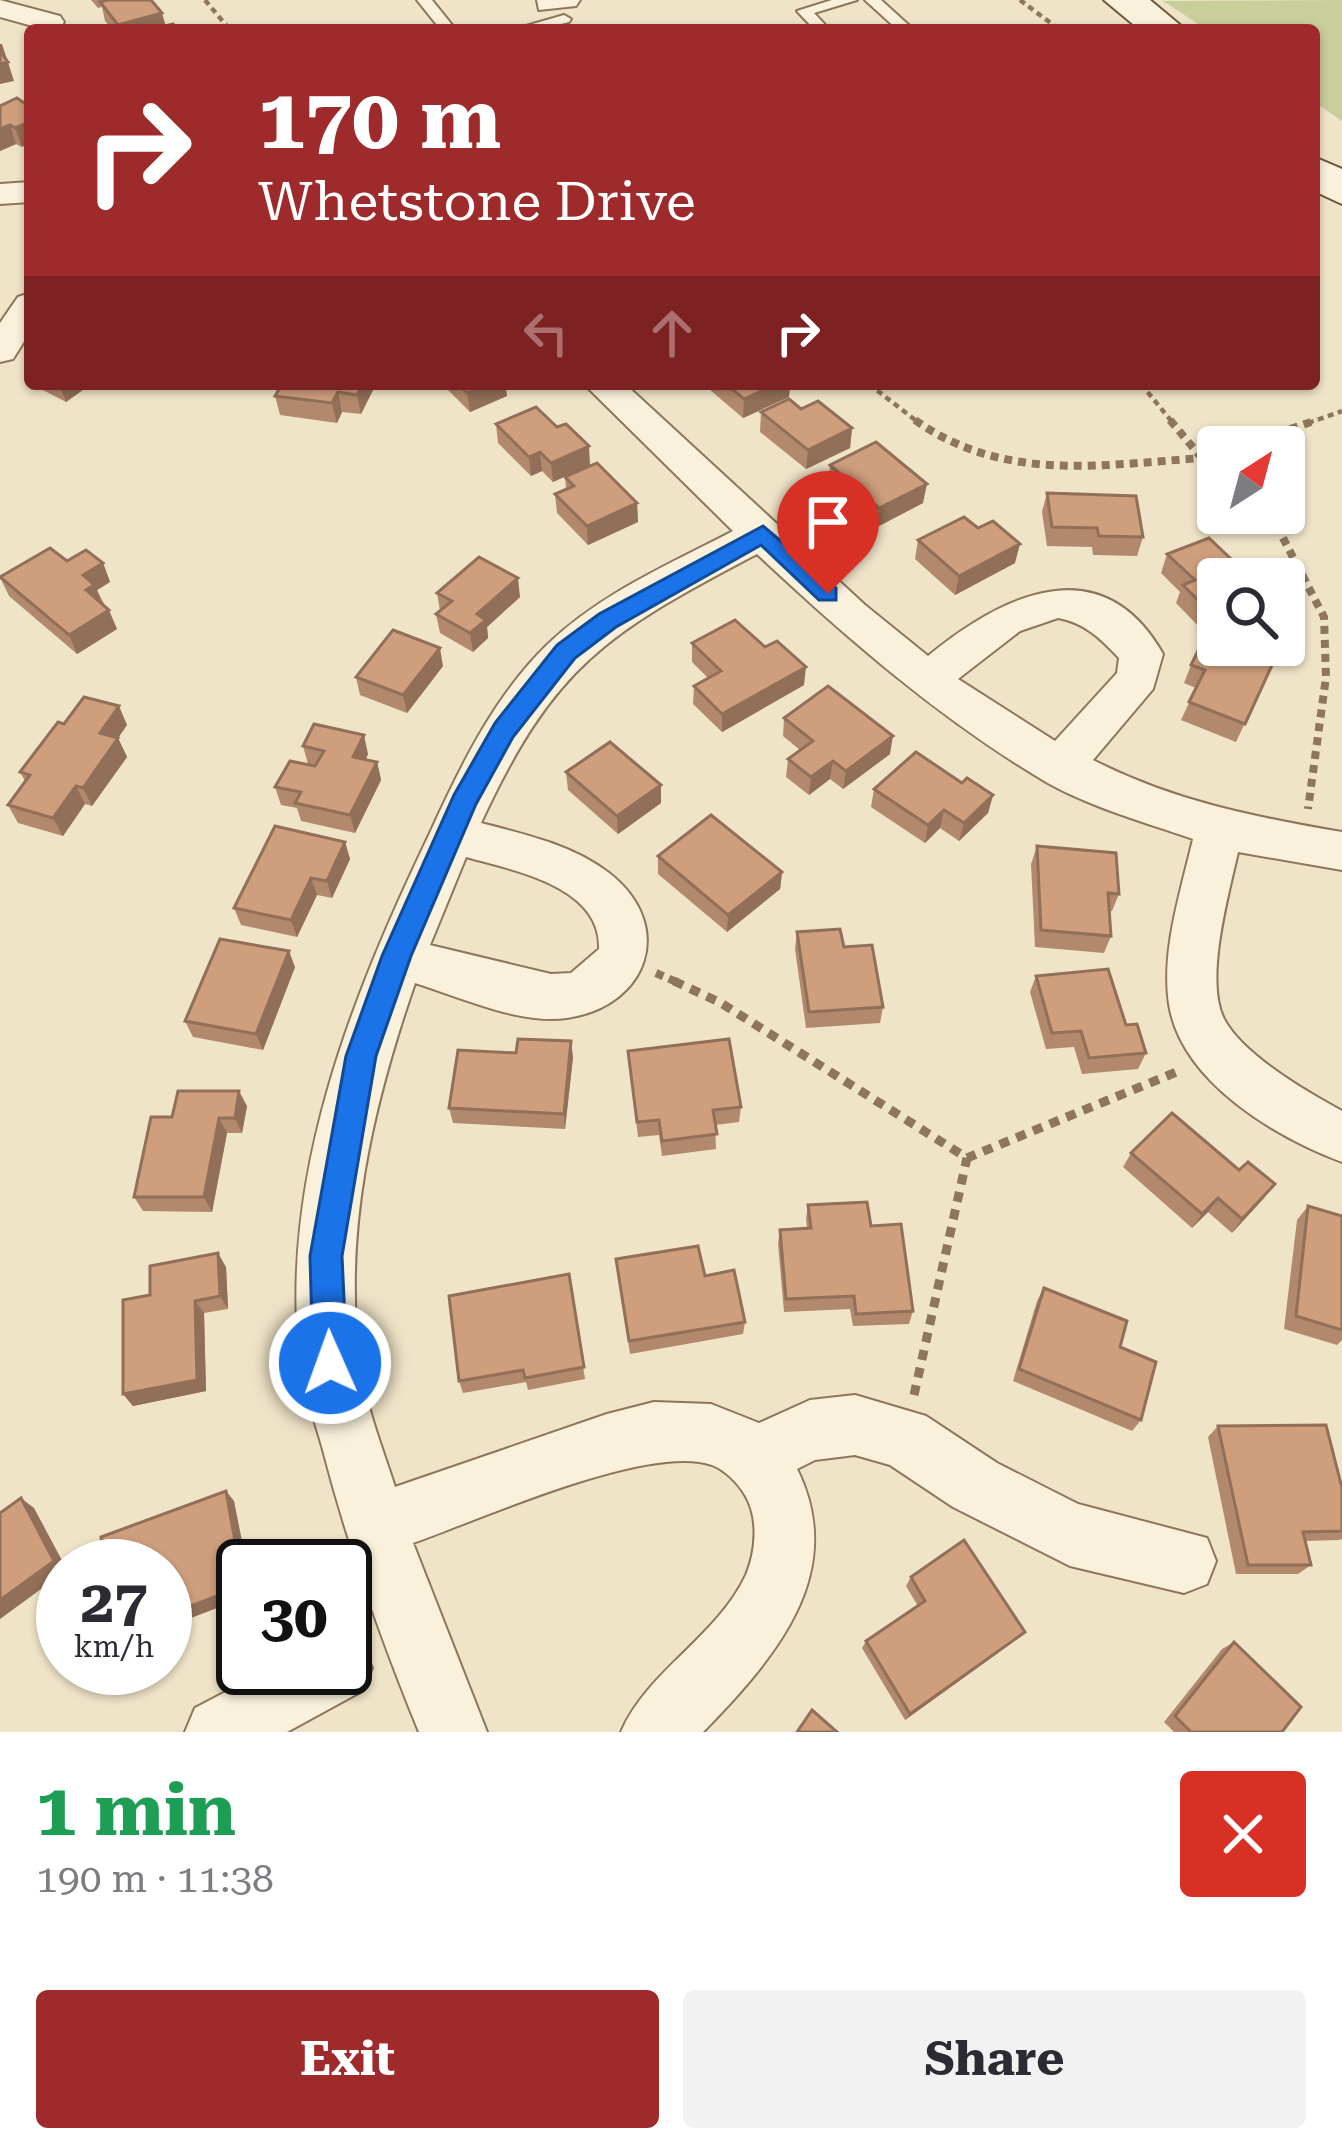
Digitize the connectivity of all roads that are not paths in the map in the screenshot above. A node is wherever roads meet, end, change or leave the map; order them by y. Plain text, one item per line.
1 (424, 0) edge
2 (872, 0) edge
3 (1079, 0) edge
4 (1124, 0) edge
5 (553, 1) edge
6 (841, 1) edge
7 (0, 8) edge
8 (47, 17) edge
9 (444, 24) edge
10 (546, 24) edge
11 (817, 24) edge
12 (900, 24) edge
13 (1113, 24) edge
14 (1158, 24) edge
15 (24, 313) edge
16 (0, 351) edge
17 (610, 390) edge
18 (763, 533) junction
19 (926, 682) junction
20 (1059, 768) junction
21 (1219, 828) junction
22 (452, 835) junction
23 (1322, 850) edge
24 (397, 956) junction
25 (1342, 1137) edge
26 (756, 1457) junction
27 (373, 1526) junction
28 (1184, 1561) dead end
29 (409, 1630) junction
30 (372, 1650) edge
31 (288, 1695) edge
32 (219, 1732) edge
33 (453, 1732) edge
34 (655, 1732) edge

1 - 9 lane
2 - 12 lane
3 - 13 street
4 - 14 street
5 - 10 lane
6 - 11 lane
7 - 8 street
15 - 16 street
17 - 18 street
18 - 19 street
18 - 22 street
19 - 20 street
19 - 20 street
20 - 21 street
21 - 23 street
21 - 25 street
22 - 24 street
22 - 24 street
24 - 27 street
26 - 27 street
26 - 28 street
26 - 34 street
27 - 29 street
29 - 30 street
29 - 33 street
31 - 32 street

